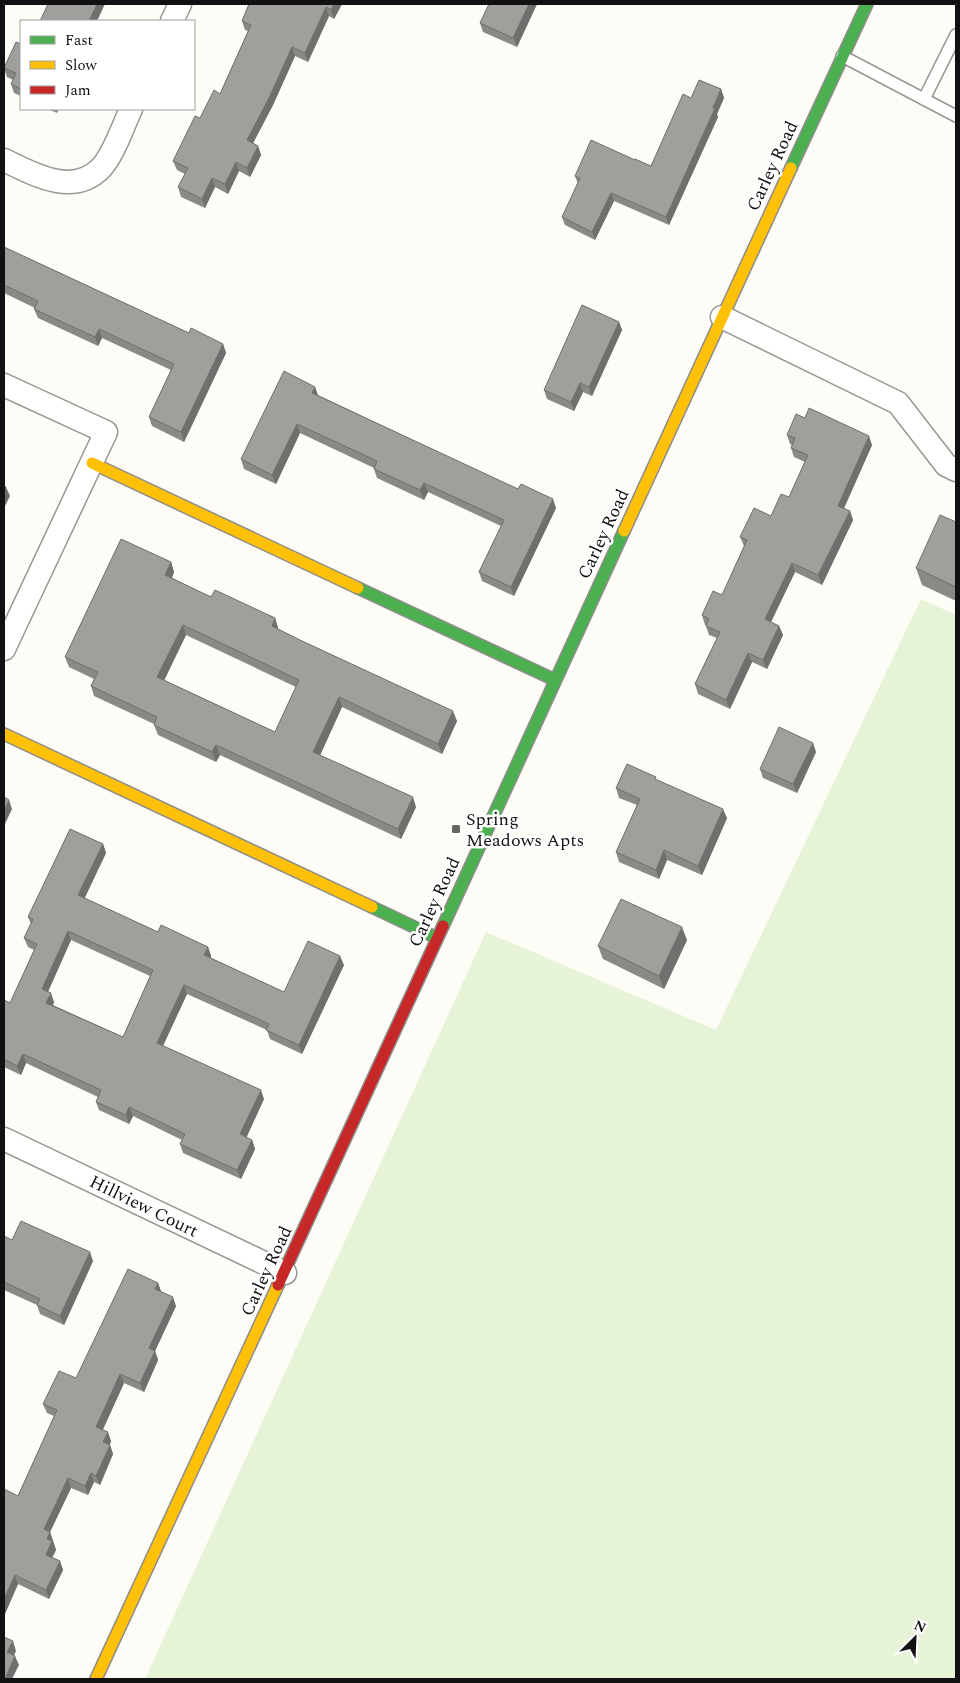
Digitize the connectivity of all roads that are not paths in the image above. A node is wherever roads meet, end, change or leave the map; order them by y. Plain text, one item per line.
1 (180, 4) edge
2 (867, 4) edge
3 (172, 20) edge
4 (956, 35) edge
5 (842, 56) junction
6 (924, 99) junction
7 (131, 110) edge
8 (956, 116) edge
9 (4, 160) edge
10 (722, 317) junction
11 (4, 385) edge
12 (92, 463) junction
13 (956, 470) edge
14 (4, 649) edge
15 (555, 680) junction
16 (4, 734) edge
17 (438, 938) junction
18 (4, 1139) edge
19 (285, 1273) junction
20 (96, 1679) edge

1 - 3 street
2 - 5 street, Carley Road
4 - 6 lane
5 - 6 lane
5 - 10 street, Carley Road
6 - 8 lane
7 - 9 street
10 - 13 street
10 - 15 street, Carley Road
11 - 12 street
12 - 14 street
12 - 15 street
15 - 17 street, Carley Road
16 - 17 street
17 - 19 street, Carley Road
18 - 19 street, Hillview Court
19 - 20 street, Carley Road

